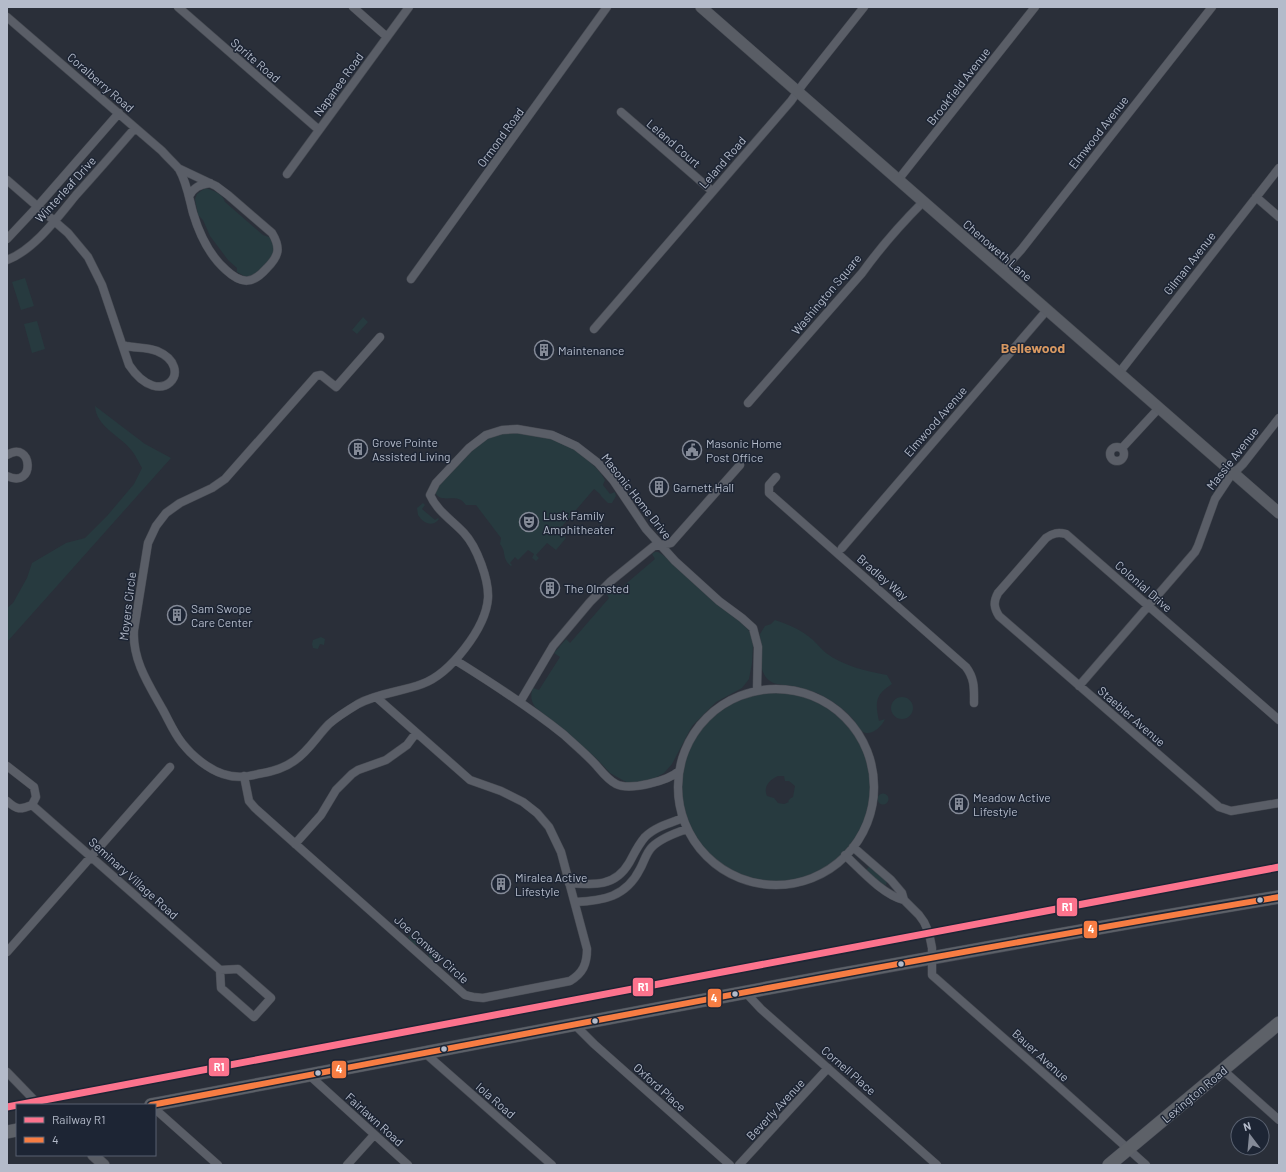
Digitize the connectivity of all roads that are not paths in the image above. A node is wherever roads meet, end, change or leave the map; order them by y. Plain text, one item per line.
1 (178, 7) edge
2 (353, 7) edge
3 (409, 7) edge
4 (607, 7) edge
5 (701, 7) edge
6 (864, 7) edge
7 (1035, 7) edge
8 (1212, 7) edge
9 (7, 16) edge
10 (387, 37) junction
11 (797, 92) junction
12 (621, 112) dead end
13 (119, 113) junction
14 (135, 128) junction
15 (319, 130) junction
16 (178, 168) junction
17 (1279, 168) edge
18 (287, 174) dead end
19 (7, 180) edge
20 (898, 180) junction
21 (210, 183) junction
22 (712, 191) junction
23 (189, 196) junction
24 (1256, 197) junction
25 (923, 202) junction
26 (37, 207) junction
27 (1279, 217) edge
28 (54, 221) junction
29 (7, 239) edge
30 (7, 260) edge
31 (1002, 271) junction
32 (411, 280) dead end
33 (1047, 310) junction
34 (594, 329) dead end
35 (380, 337) dead end
36 (122, 344) junction
37 (1119, 373) junction
38 (748, 403) dead end
39 (1159, 408) junction
40 (1279, 418) edge
41 (1122, 448) dead end
42 (7, 455) edge
43 (740, 465) dead end
44 (1234, 474) junction
45 (7, 476) edge
46 (776, 477) dead end
47 (1279, 513) edge
48 (661, 545) junction
49 (842, 548) dead end
50 (996, 596) joint
51 (1149, 606) junction
52 (455, 660) junction
53 (1079, 686) junction
54 (757, 689) junction
55 (376, 696) junction
56 (520, 702) junction
57 (974, 703) dead end
58 (1279, 720) edge
59 (416, 733) junction
60 (7, 766) edge
61 (170, 768) dead end
62 (679, 771) junction
63 (244, 776) junction
64 (7, 801) edge
65 (1279, 803) edge
66 (32, 805) junction
67 (683, 818) junction
68 (687, 829) junction
69 (295, 844) junction
70 (856, 849) junction
71 (846, 855) junction
72 (92, 857) junction
73 (569, 883) junction
74 (1279, 897) edge
75 (904, 900) junction
76 (574, 902) junction
77 (7, 952) edge
78 (932, 958) junction
79 (220, 970) junction
80 (746, 993) junction
81 (1279, 1023) edge
82 (575, 1025) junction
83 (425, 1053) junction
84 (828, 1068) junction
85 (1223, 1070) junction
86 (7, 1072) edge
87 (309, 1075) junction
88 (38, 1104) edge
89 (156, 1104) edge
90 (156, 1110) edge
91 (1279, 1120) edge
92 (374, 1135) junction
93 (1128, 1149) junction
94 (94, 1156) edge
95 (104, 1165) edge
96 (218, 1165) edge
97 (347, 1165) edge
98 (408, 1165) edge
99 (552, 1165) edge
100 (730, 1165) edge
101 (739, 1165) edge
102 (937, 1165) edge
103 (1109, 1165) edge
104 (1146, 1165) edge

1 - 15 street, Sprite Road
2 - 10 street
3 - 10 street, Napanee Road
4 - 32 street, Ormond Road
5 - 11 main road, Chenoweth Lane
6 - 11 street, Leland Road
7 - 20 street, Brookfield Avenue
8 - 31 street, Elmwood Avenue
9 - 13 street, Coralberry Road
10 - 15 street, Napanee Road
11 - 20 main road, Chenoweth Lane
11 - 22 street, Leland Road
12 - 22 street, Leland Court
13 - 14 street, Coralberry Road
13 - 26 street, Winterleaf Drive
14 - 16 street, Coralberry Road
14 - 28 street, Winterleaf Drive
15 - 18 street, Napanee Road
16 - 21 street, Coralberry Road
16 - 23 street, Coralberry Road
17 - 24 street, Gilman Avenue
19 - 26 street
20 - 25 main road, Chenoweth Lane
21 - 23 street
21 - 23 street, Coralberry Road
22 - 34 street, Leland Road
24 - 27 street
24 - 37 street, Gilman Avenue
25 - 31 main road, Chenoweth Lane
25 - 38 street, Washington Square
26 - 28 street
26 - 29 street, Winterleaf Drive
28 - 30 street, Winterleaf Drive
28 - 36 street
31 - 33 main road, Chenoweth Lane
33 - 37 main road, Chenoweth Lane
33 - 49 street, Elmwood Avenue
35 - 63 street, Moyers Circle
36 - 36 street
37 - 39 main road, Chenoweth Lane
39 - 41 street
39 - 44 main road, Chenoweth Lane
40 - 44 street, Massie Avenue
42 - 45 street
43 - 48 street
44 - 47 main road, Chenoweth Lane
44 - 51 street, Massie Avenue
46 - 57 street, Bradley Way
48 - 52 street, Masonic Home Drive
48 - 54 street, Masonic Home Drive
48 - 56 street
50 - 51 street, Colonial Drive
50 - 53 street, Staebler Avenue
51 - 53 street, Massie Avenue
51 - 58 street, Colonial Drive
52 - 55 street, Moyers Circle
52 - 56 street
53 - 65 street, Staebler Avenue
54 - 62 street
54 - 70 street
55 - 59 street, Joe Conway Circle
55 - 63 street, Moyers Circle
56 - 62 street
59 - 69 street
59 - 73 street, Joe Conway Circle
60 - 66 street
61 - 72 street
62 - 67 street
63 - 69 street, Joe Conway Circle
64 - 66 street
66 - 72 street, Seminary Village Road
67 - 68 street
67 - 73 street
68 - 71 street
68 - 76 street
69 - 76 street, Joe Conway Circle
70 - 71 street
70 - 75 street
71 - 75 street
72 - 77 street
72 - 79 street, Seminary Village Road
73 - 76 street, Joe Conway Circle
74 - 78 main road
75 - 78 street
78 - 80 main road
78 - 93 street, Bauer Avenue
79 - 79 street
80 - 82 main road
80 - 84 street, Cornell Place
81 - 85 main road, Lexington Road
82 - 83 main road
82 - 100 street, Oxford Place
83 - 87 main road
83 - 99 street, Iola Road
84 - 101 street, Beverly Avenue
84 - 102 street, Cornell Place
85 - 91 street
85 - 93 main road, Lexington Road
86 - 88 street
87 - 89 main road
87 - 92 street, Fairlawn Road
90 - 96 street
92 - 97 street
92 - 98 street, Fairlawn Road
93 - 103 main road, Lexington Road
93 - 104 street, Bauer Avenue
94 - 95 main road

